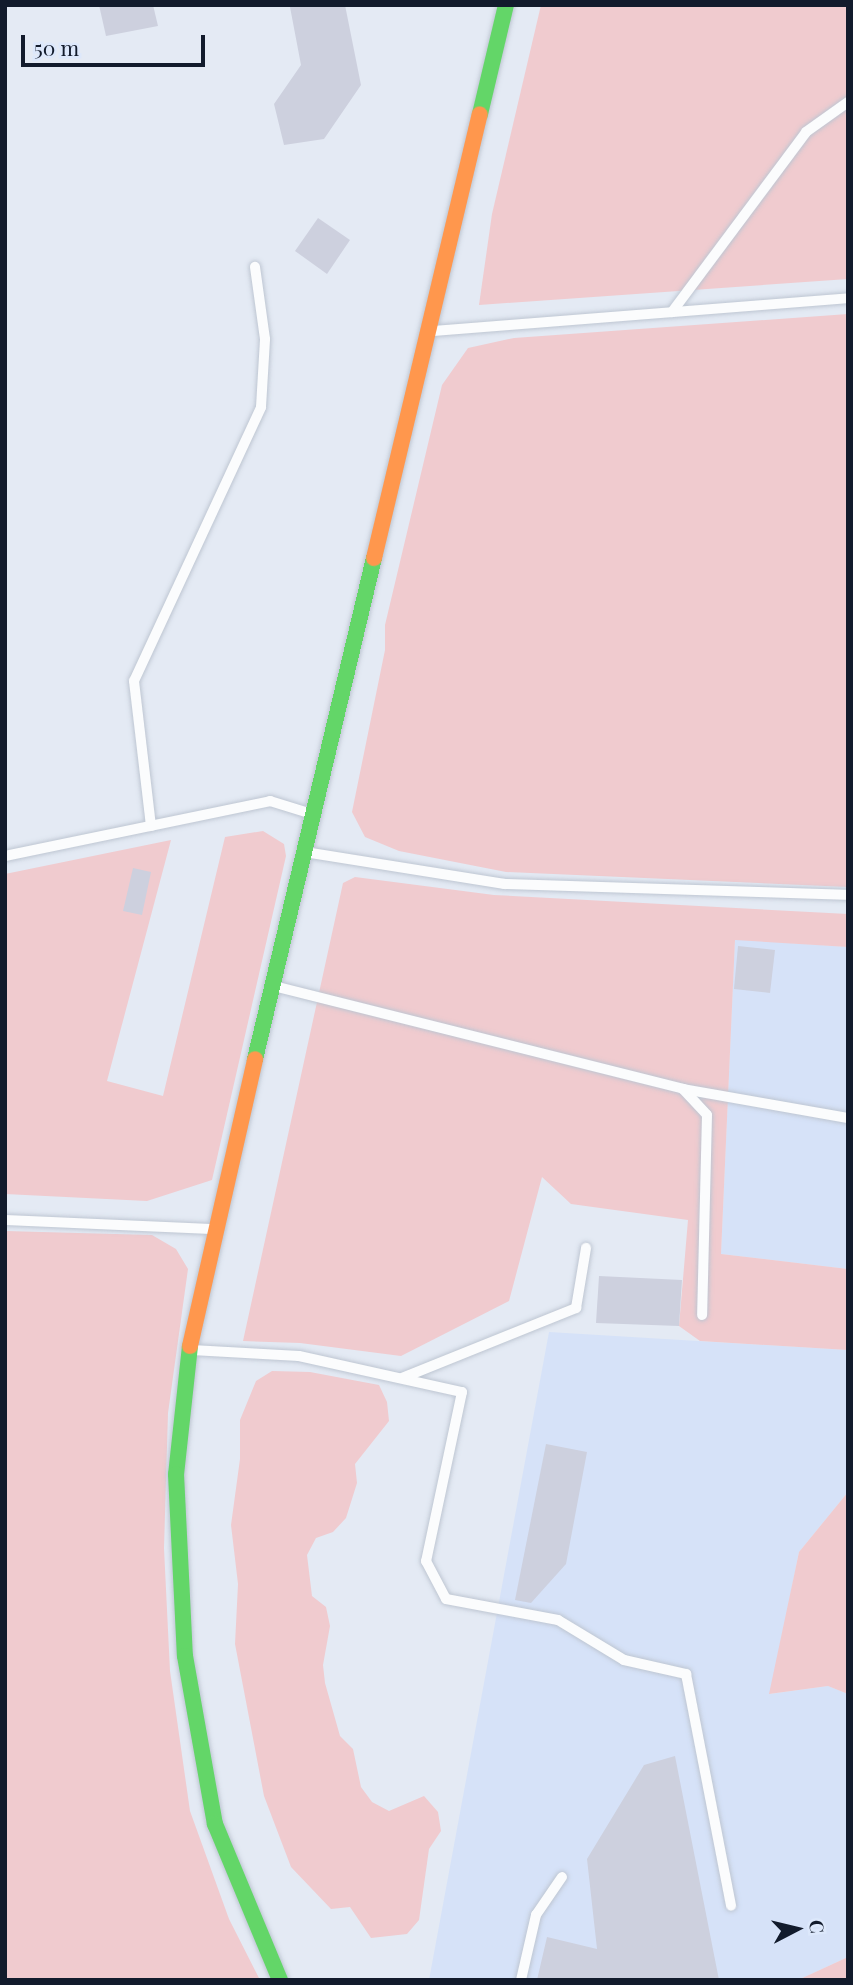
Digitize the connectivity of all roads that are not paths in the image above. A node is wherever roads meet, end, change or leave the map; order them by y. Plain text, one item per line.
1 (506, 5) edge
2 (848, 102) edge
3 (255, 267) dead end
4 (848, 298) edge
5 (672, 312) junction
6 (430, 331) junction
7 (312, 814) junction
8 (151, 826) junction
9 (303, 851) junction
10 (5, 856) edge
11 (848, 895) edge
12 (271, 985) junction
13 (683, 1089) junction
14 (848, 1118) edge
15 (5, 1220) edge
16 (214, 1229) junction
17 (586, 1248) dead end
18 (702, 1315) dead end
19 (190, 1350) junction
20 (402, 1378) junction
21 (562, 1877) dead end
22 (731, 1906) dead end
23 (280, 1980) edge
24 (520, 1980) edge

1 - 6 street
2 - 5 lane
3 - 8 lane
4 - 5 lane
5 - 6 lane
6 - 7 street
7 - 8 lane
7 - 9 street
8 - 10 lane
9 - 11 lane
9 - 12 street
12 - 13 lane
12 - 16 street
13 - 14 lane
13 - 18 lane
15 - 16 lane
16 - 19 street
17 - 20 lane
19 - 20 lane
19 - 23 street
20 - 22 lane
21 - 24 lane

